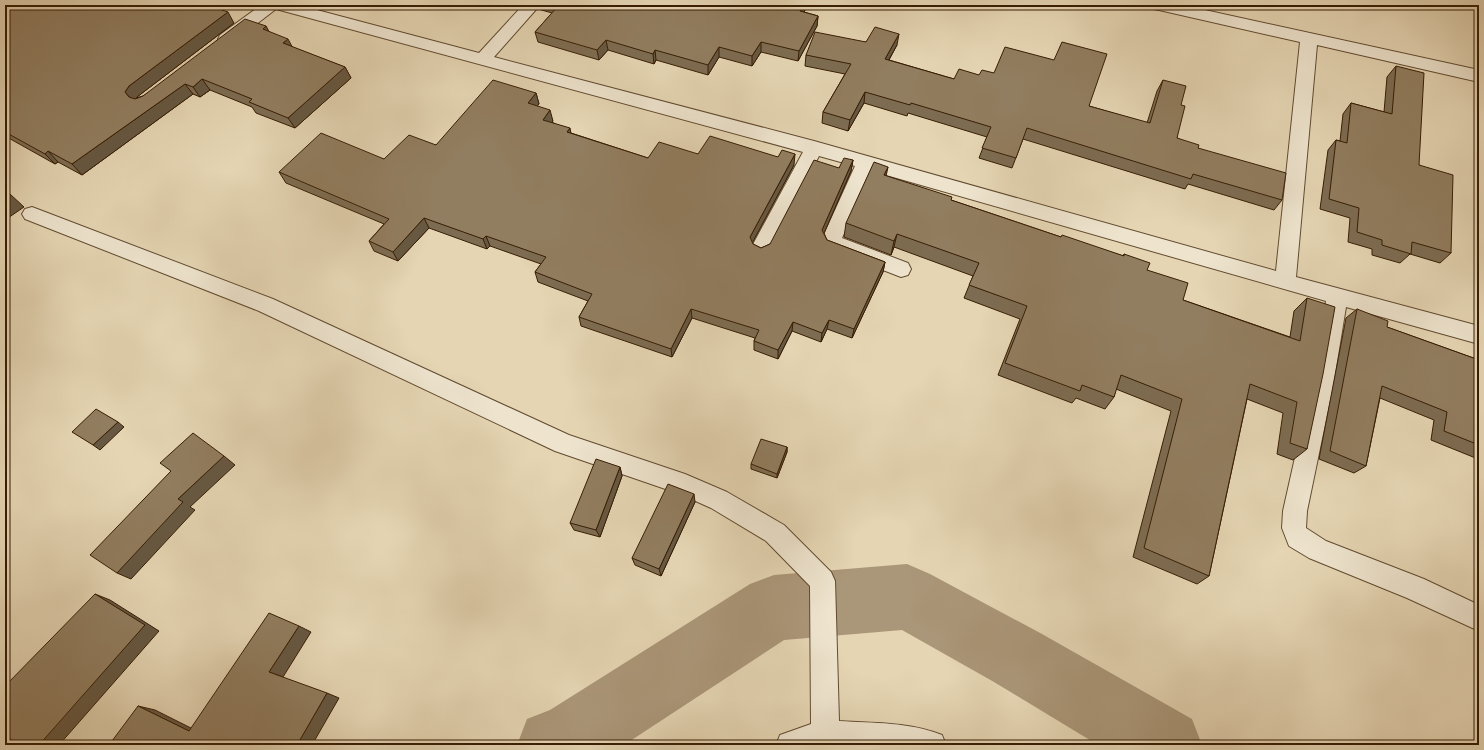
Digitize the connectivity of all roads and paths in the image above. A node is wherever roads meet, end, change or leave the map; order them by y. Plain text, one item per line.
1 (271, 5) edge
2 (279, 5) edge
3 (532, 5) edge
4 (1159, 5) edge
5 (1309, 38) junction
6 (214, 48) edge
7 (482, 60) junction
8 (1479, 76) edge
9 (814, 148) junction
10 (866, 163) junction
11 (32, 214) dead end
12 (761, 248) edge
13 (901, 269) dead end
14 (1284, 282) junction
15 (1337, 296) junction
16 (1479, 335) edge
17 (1479, 618) edge
18 (825, 734) junction
19 (790, 745) edge
20 (932, 745) edge

1 - 6 street
2 - 7 street
3 - 7 street
4 - 5 street
5 - 8 street
5 - 14 street
7 - 9 street
9 - 10 street
9 - 12 street
10 - 13 street
10 - 14 street
11 - 18 street
14 - 15 street
15 - 16 street
15 - 17 street
18 - 19 street
18 - 20 street

